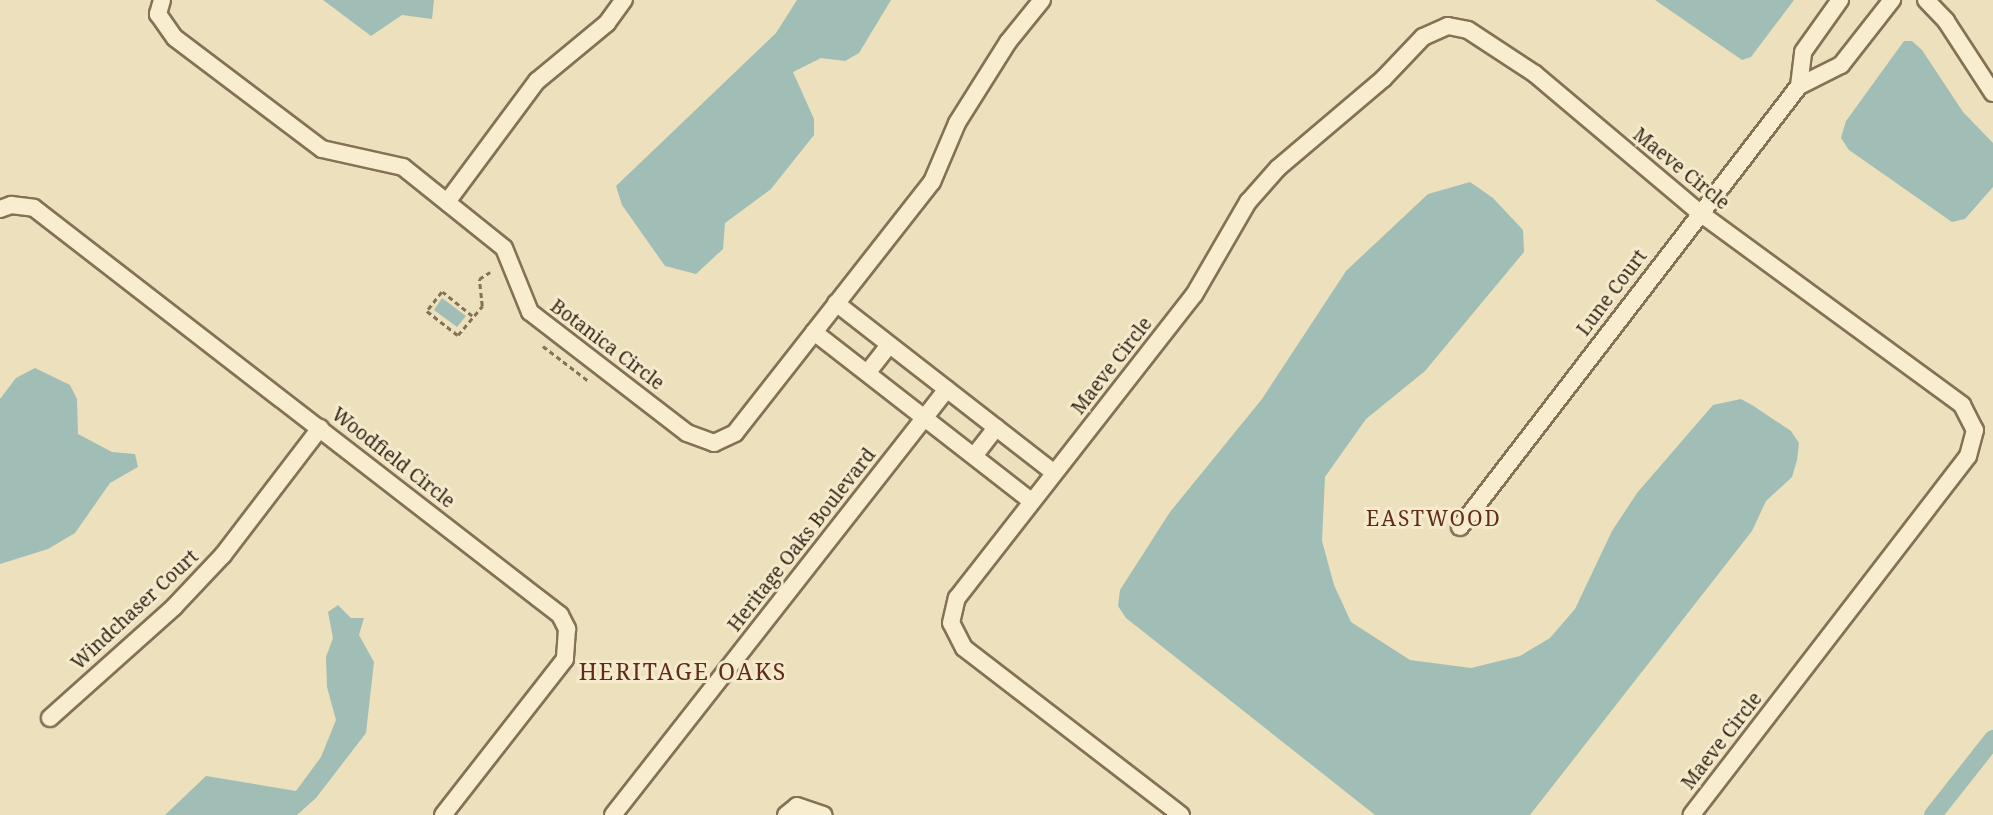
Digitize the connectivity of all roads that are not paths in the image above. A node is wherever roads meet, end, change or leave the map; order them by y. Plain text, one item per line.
1 (162, 0) edge
2 (624, 0) edge
3 (1042, 0) edge
4 (1840, 0) edge
5 (1892, 0) edge
6 (1926, 0) edge
7 (1799, 86) junction
8 (1993, 93) edge
9 (447, 202) junction
10 (0, 209) edge
11 (1700, 213) junction
12 (836, 303) junction
13 (814, 332) junction
14 (889, 345) junction
15 (868, 372) junction
16 (947, 389) junction
17 (926, 416) junction
18 (320, 428) junction
19 (996, 428) junction
20 (974, 456) junction
21 (1054, 473) junction
22 (1032, 502) junction
23 (1460, 527) dead end
24 (50, 718) dead end
25 (443, 815) edge
26 (613, 815) edge
27 (786, 815) edge
28 (824, 815) edge
29 (1181, 815) edge
30 (1692, 815) edge

1 - 9 street, Botanica Circle
2 - 9 street
3 - 12 street, Botanica Circle
4 - 7 street
5 - 7 street, Lune Court
6 - 8 street
7 - 11 street, Lune Court
9 - 13 street, Botanica Circle
10 - 18 street, Woodfield Circle
11 - 21 street, Maeve Circle
11 - 23 street, Lune Court
11 - 30 street, Maeve Circle
12 - 13 street, Botanica Circle
12 - 14 street
13 - 15 street
14 - 15 street
14 - 16 street
15 - 17 street
16 - 17 street, Heritage Oaks Boulevard
16 - 19 street
17 - 20 street
17 - 26 street, Heritage Oaks Boulevard
18 - 24 street, Windchaser Court
18 - 25 street, Woodfield Circle
19 - 20 street
19 - 21 street
20 - 22 street
21 - 22 street, Maeve Circle
22 - 29 street, Maeve Circle
27 - 28 street

